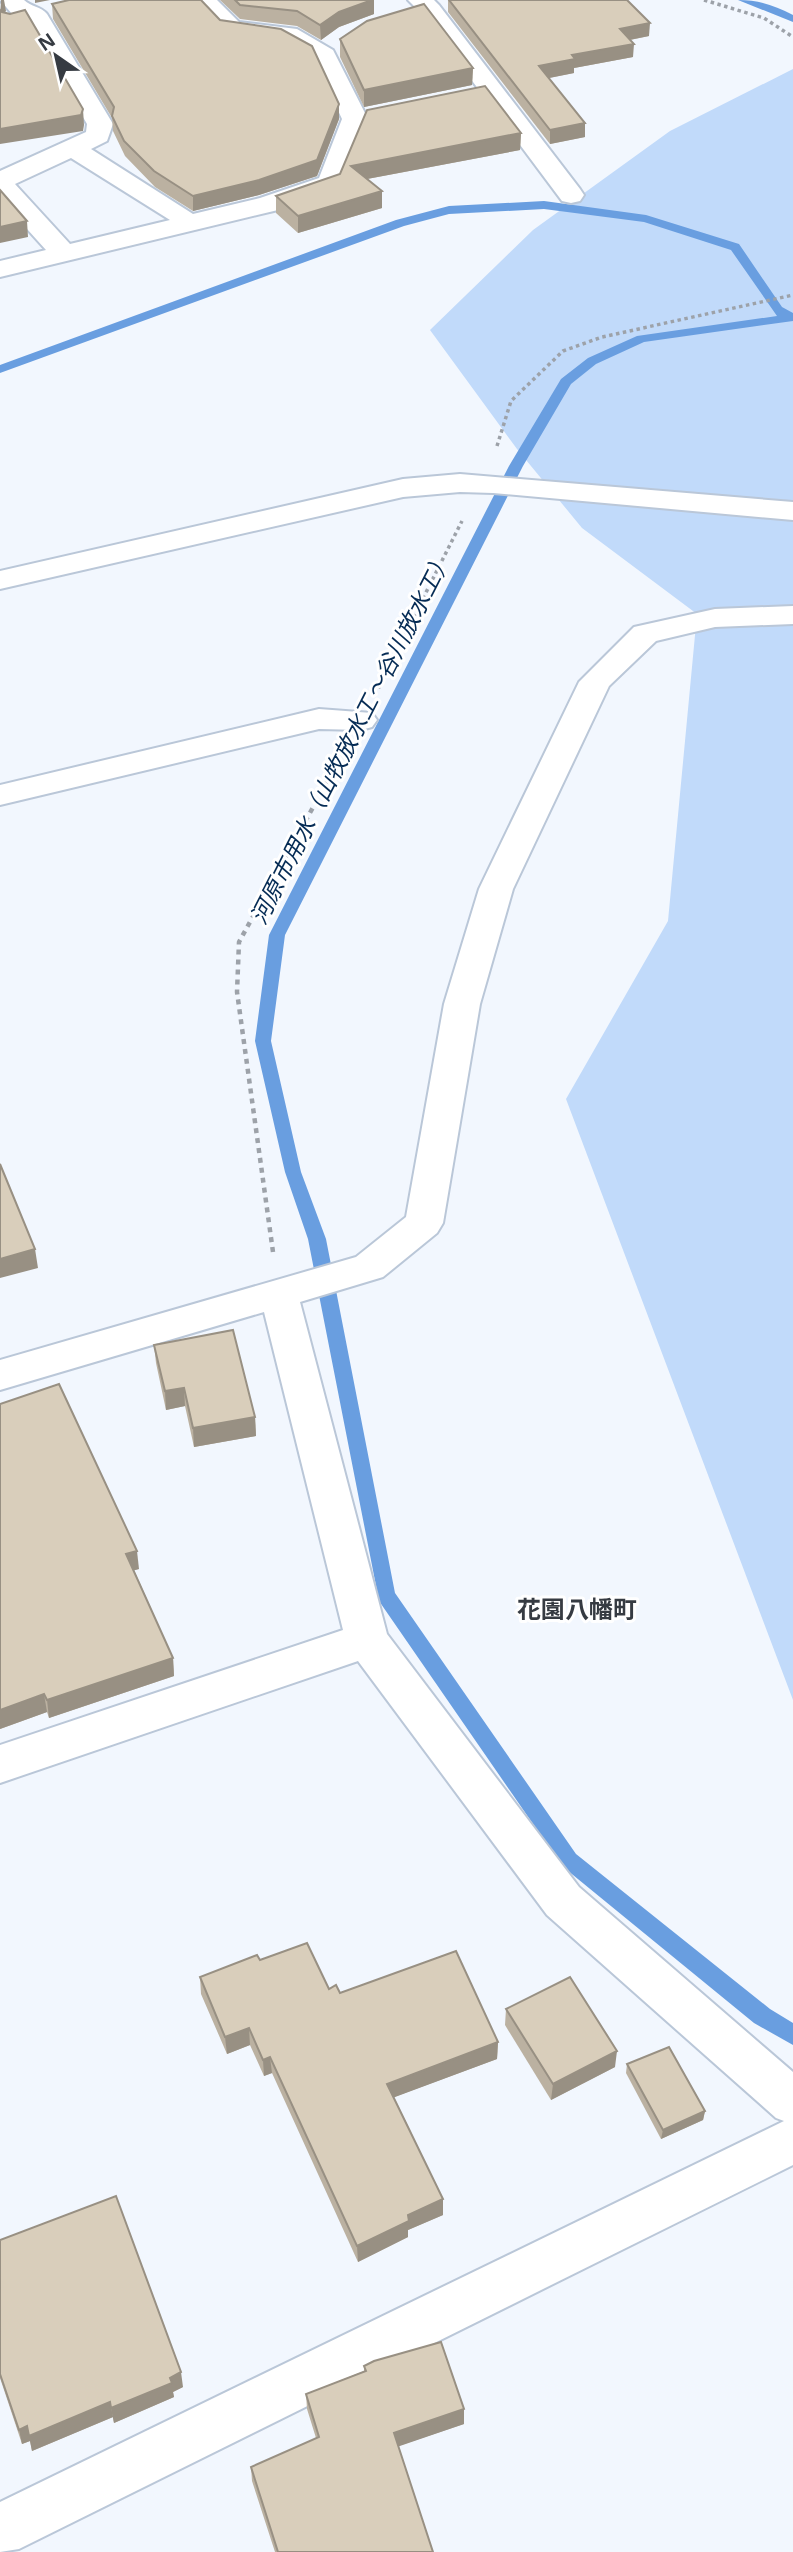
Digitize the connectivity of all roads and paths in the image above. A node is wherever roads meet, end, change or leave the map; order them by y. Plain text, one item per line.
1 (11, 0) edge
2 (203, 0) edge
3 (704, 0) edge
4 (427, 7) edge
5 (47, 11) junction
6 (0, 22) edge
7 (793, 37) edge
8 (495, 91) junction
9 (470, 96) edge
10 (380, 114) edge
11 (355, 119) junction
12 (74, 149) junction
13 (0, 183) edge
14 (571, 195) dead end
15 (187, 224) junction
16 (64, 254) junction
17 (0, 269) edge
18 (793, 295) edge
19 (756, 303) dead end
20 (793, 511) edge
21 (0, 580) edge
22 (793, 615) edge
23 (361, 720) dead end
24 (0, 795) edge
25 (310, 1284) junction
26 (0, 1375) edge
27 (368, 1640) junction
28 (0, 1764) edge
29 (793, 2102) edge
30 (793, 2140) edge
31 (0, 2530) edge

1 - 5 street
2 - 11 street
3 - 7 path
4 - 8 street
5 - 6 street
5 - 12 street
8 - 9 street
8 - 14 street
10 - 11 street
11 - 15 street
12 - 13 street
12 - 15 street
13 - 16 street
15 - 16 street
16 - 17 street
18 - 19 path
20 - 21 street
22 - 25 street
23 - 24 street
25 - 26 street
25 - 27 street
27 - 28 street
27 - 29 street
30 - 31 street

